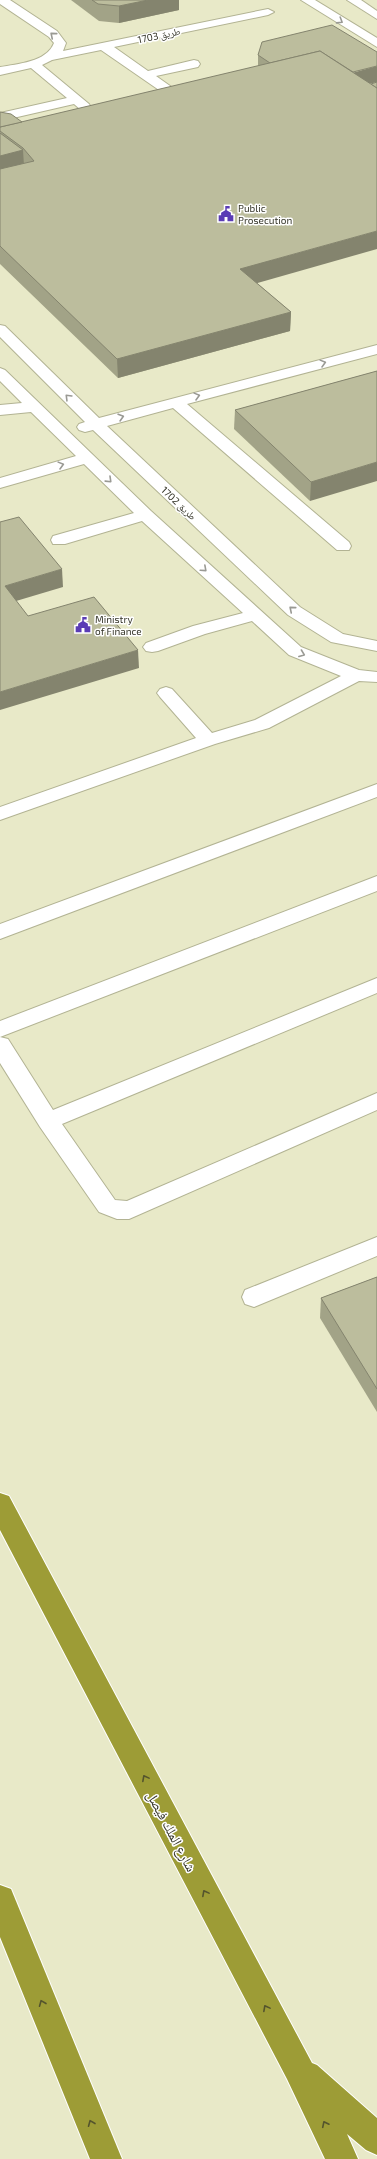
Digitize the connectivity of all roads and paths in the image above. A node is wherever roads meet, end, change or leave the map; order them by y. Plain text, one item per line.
1 (2, 0) edge
2 (307, 0) edge
3 (352, 0) edge
4 (268, 12) dead end
5 (377, 16) edge
6 (377, 43) edge
7 (105, 47) junction
8 (50, 57) junction
9 (33, 63) junction
10 (194, 64) dead end
11 (0, 71) edge
12 (145, 74) junction
13 (176, 96) edge
14 (76, 100) junction
15 (89, 110) edge
16 (0, 117) edge
17 (0, 330) edge
18 (377, 349) edge
19 (0, 373) edge
20 (175, 402) junction
21 (33, 407) junction
22 (0, 410) edge
23 (96, 424) junction
24 (61, 434) junction
25 (81, 453) junction
26 (0, 469) edge
27 (0, 484) edge
28 (145, 515) junction
29 (59, 540) dead end
30 (343, 546) dead end
31 (254, 615) junction
32 (377, 646) edge
33 (152, 647) dead end
34 (356, 675) junction
35 (377, 677) edge
36 (166, 693) dead end
37 (208, 740) junction
38 (377, 790) edge
39 (0, 814) edge
40 (377, 883) edge
41 (0, 932) edge
42 (377, 985) edge
43 (0, 1029) edge
44 (0, 1045) edge
45 (377, 1101) edge
46 (48, 1121) junction
47 (377, 1246) edge
48 (254, 1297) dead end
49 (0, 1504) edge
50 (0, 1900) edge
51 (298, 2068) junction
52 (377, 2139) edge
53 (106, 2159) edge
54 (342, 2159) edge

8 -> 1 street
2 -> 6 street
3 - 5 street
4 - 7 street, طريق 1703
7 - 8 street, طريق 1703
7 - 12 street
8 - 9 street, طريق 1703
9 - 11 street, طريق 1703
9 - 14 street
10 - 12 street
12 - 13 street
14 - 15 street
14 - 16 street
23 -> 17 street, طريق 1702
20 -> 18 street
19 - 21 street
23 -> 20 street
20 - 30 street
21 - 22 street
21 - 24 street
23 - 24 street
32 -> 23 street, طريق 1702
24 - 25 street
25 - 26 street
27 -> 25 street
25 -> 28 street
28 - 29 street
28 -> 31 street
31 - 33 street
31 -> 34 street
34 - 35 street
34 - 37 street
36 - 37 street
37 - 39 street
38 - 41 street
40 - 43 street
42 - 46 street
44 - 46 street
45 - 46 street
47 - 48 street
51 -> 49 highway, شارع الملك فيصل
53 -> 50 highway
51 - 52 highway
54 -> 51 highway, شارع الملك فيصل

